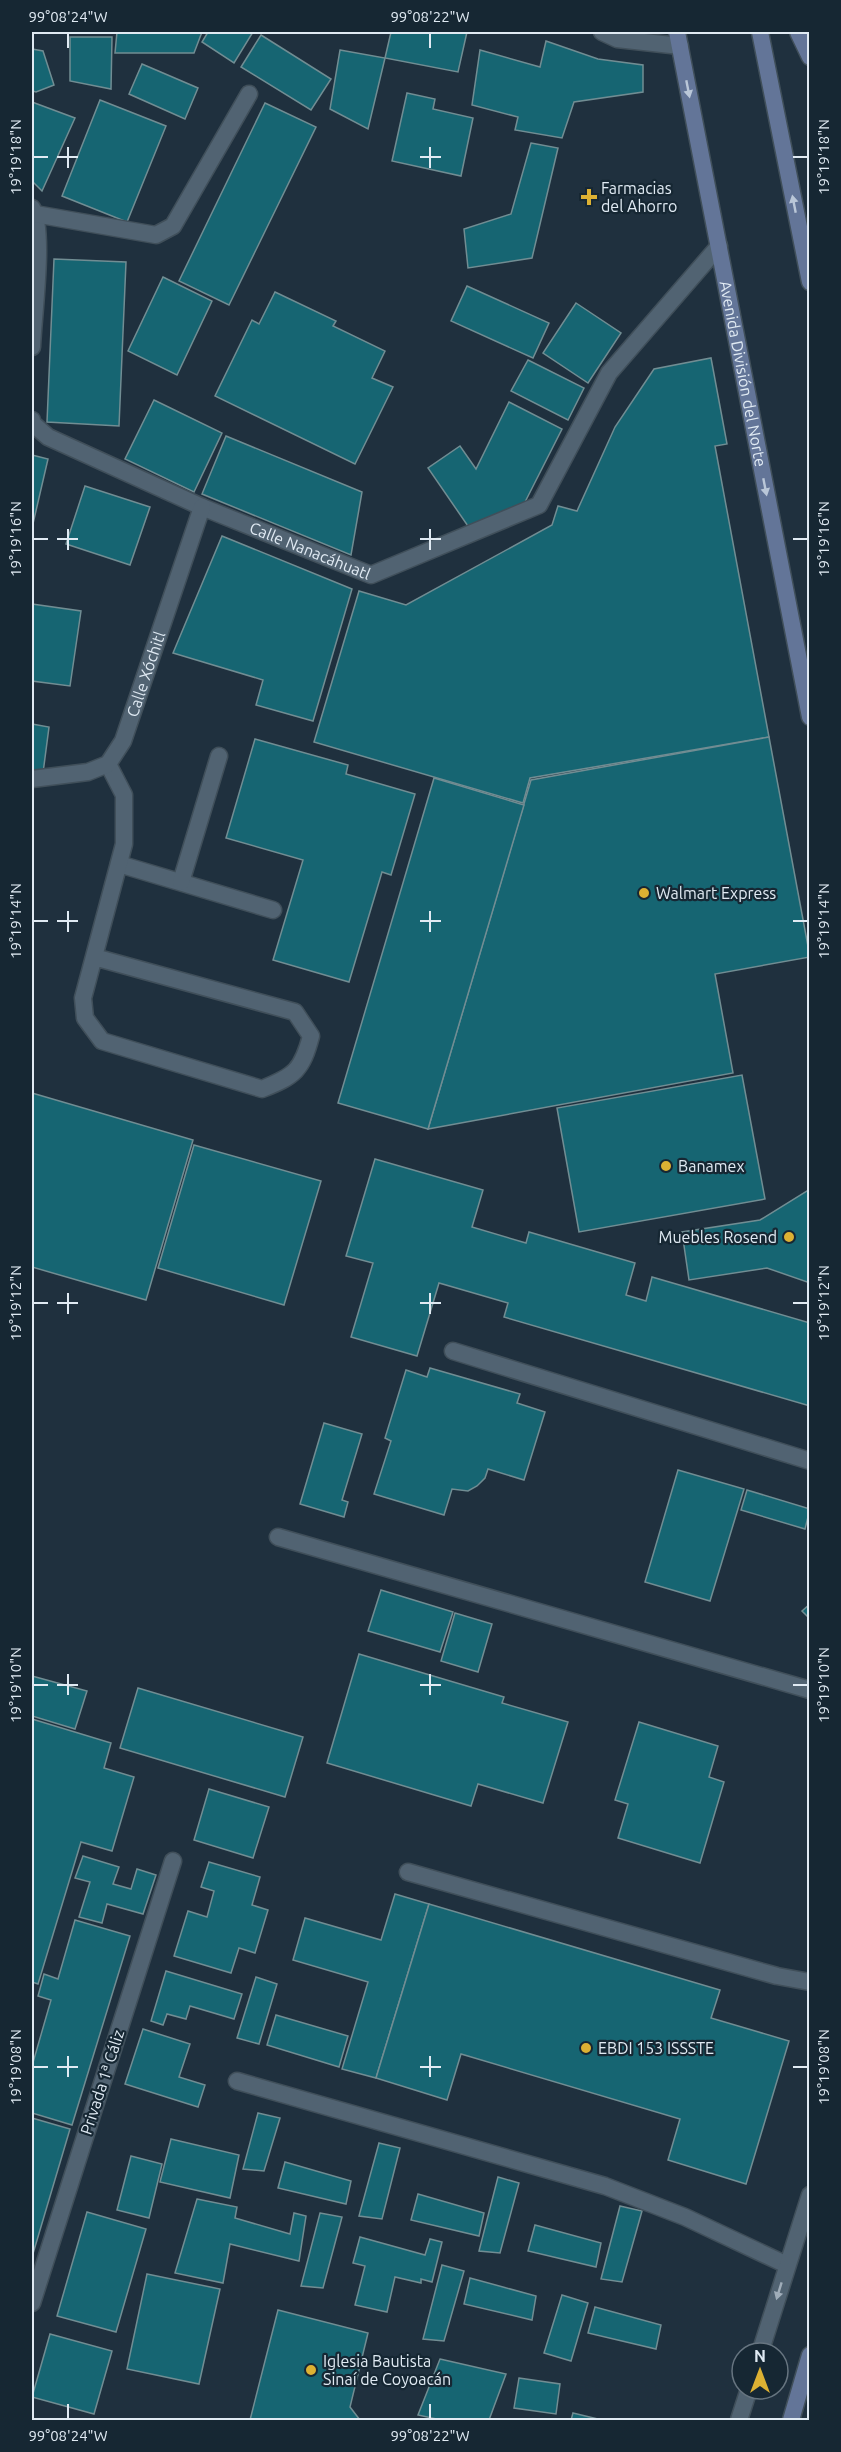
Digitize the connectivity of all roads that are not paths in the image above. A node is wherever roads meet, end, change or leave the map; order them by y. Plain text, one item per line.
1 (602, 32) edge
2 (760, 32) edge
3 (798, 32) edge
4 (679, 39) edge
5 (810, 57) edge
6 (249, 94) dead end
7 (33, 211) edge
8 (719, 246) junction
9 (35, 253) edge
10 (810, 282) edge
11 (32, 348) edge
12 (32, 420) edge
13 (202, 507) junction
14 (810, 717) edge
15 (219, 756) dead end
16 (108, 764) junction
17 (32, 779) edge
18 (119, 864) junction
19 (181, 882) junction
20 (273, 910) dead end
21 (94, 957) junction
22 (453, 1351) dead end
23 (810, 1461) edge
24 (278, 1537) dead end
25 (810, 1690) edge
26 (173, 1861) dead end
27 (408, 1872) dead end
28 (810, 1982) edge
29 (237, 2080) dead end
30 (810, 2195) edge
31 (787, 2265) junction
32 (32, 2303) edge
33 (764, 2341) edge
34 (810, 2355) edge
35 (746, 2401) edge
36 (740, 2421) edge
37 (791, 2421) edge

1 - 4 street
10 -> 2 main road
3 - 5 main road
4 -> 8 main road, Avenida División del Norte
6 - 7 street
7 - 9 street
8 - 13 street, Calle Nanacáhuatl
8 -> 14 main road, Avenida División del Norte
9 - 11 street
12 - 13 street, Calle Nanacáhuatl
13 - 16 street, Calle Xóchitl
15 - 19 street
16 - 17 street
16 - 18 street
18 - 19 street
18 - 21 street
19 - 20 street
21 - 21 street
22 - 23 street
24 - 25 street
26 - 32 street, Privada 1ª Cáliz
27 - 28 street
29 - 31 street
30 - 31 street
31 -> 33 street
34 - 37 main road
35 - 36 street

